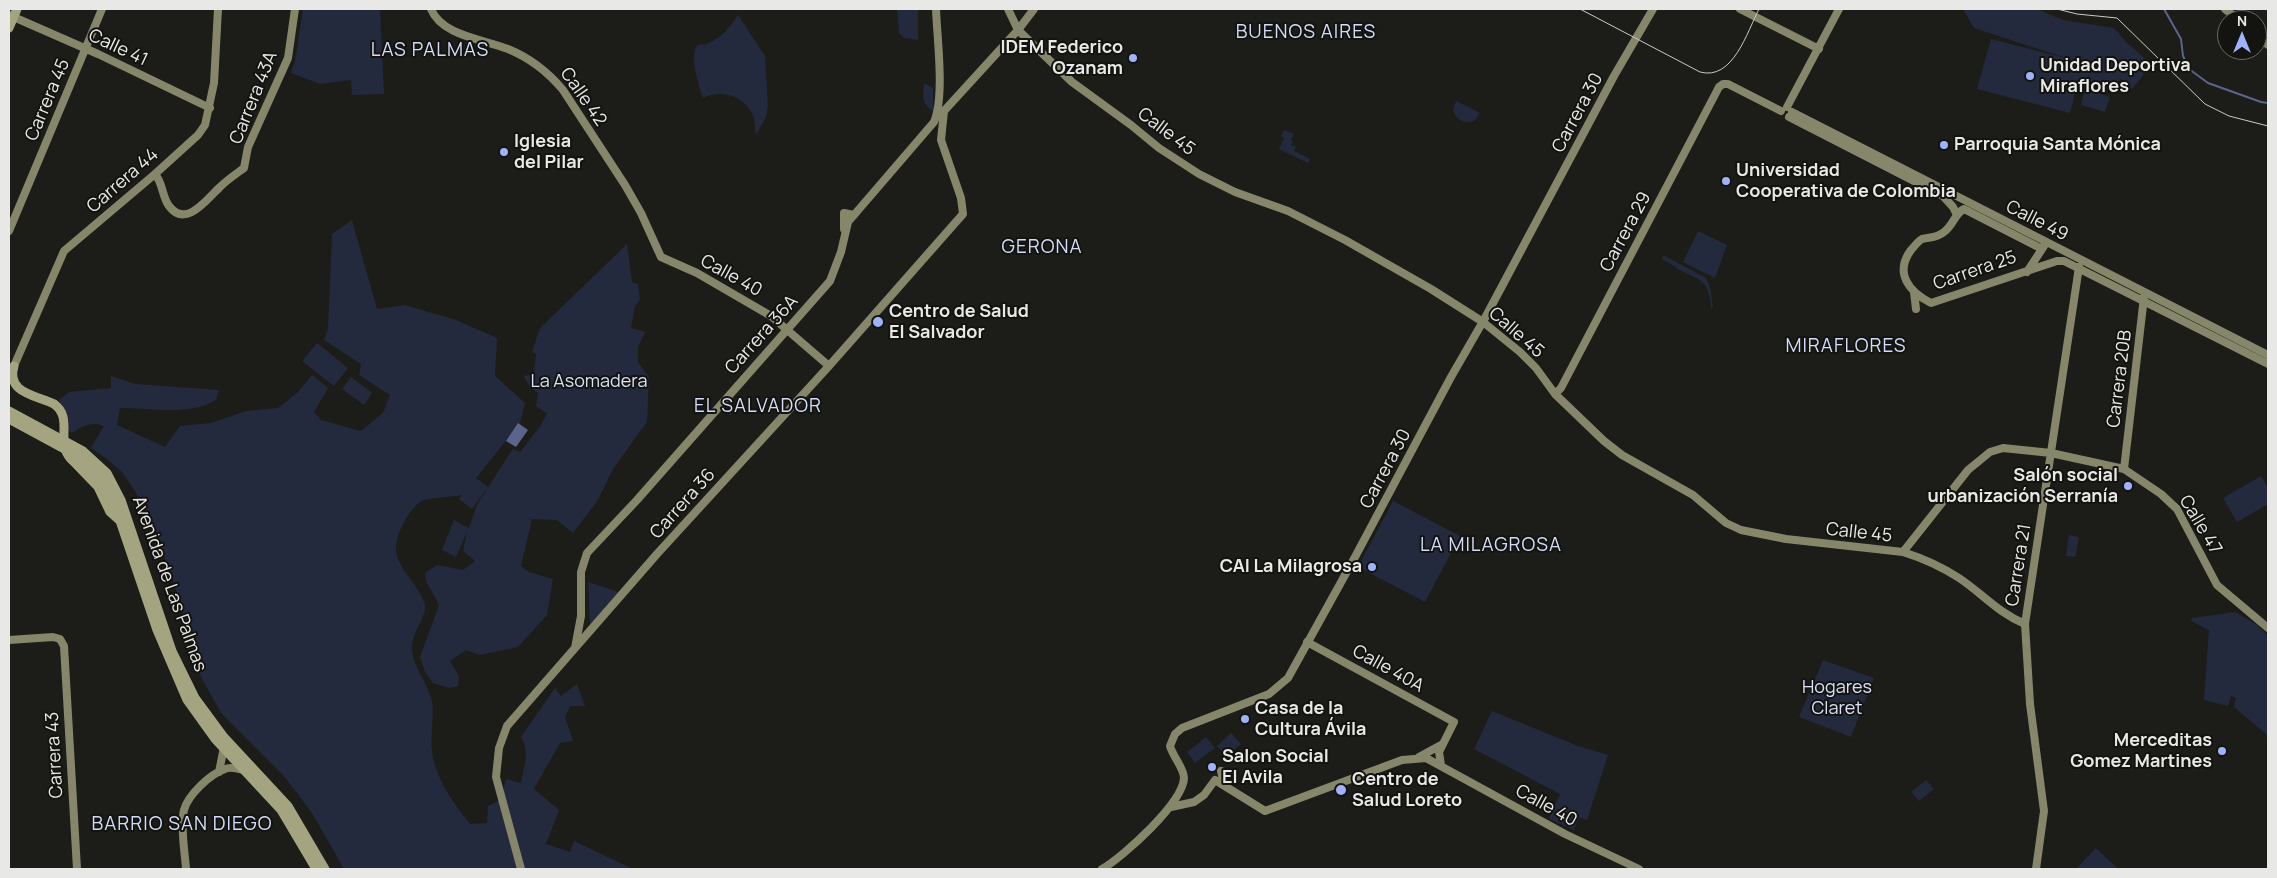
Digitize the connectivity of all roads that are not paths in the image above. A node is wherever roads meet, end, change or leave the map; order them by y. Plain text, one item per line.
1 (102, 9) edge
2 (218, 9) edge
3 (295, 9) edge
4 (431, 9) edge
5 (936, 9) edge
6 (1008, 9) edge
7 (1034, 9) edge
8 (1653, 9) edge
9 (1740, 9) edge
10 (1839, 9) edge
11 (12, 13) edge
12 (9, 28) edge
13 (1018, 30) junction
14 (85, 49) junction
15 (1818, 49) junction
16 (1723, 84) joint
17 (210, 108) junction
18 (1787, 112) junction
19 (155, 174) junction
20 (1957, 215) junction
21 (9, 231) edge
22 (2027, 242) junction
23 (2044, 246) junction
24 (661, 257) joint
25 (2032, 264) junction
26 (2078, 267) junction
27 (2027, 272) junction
28 (1914, 292) junction
29 (2145, 293) junction
30 (2144, 302) junction
31 (1916, 309) dead end
32 (1483, 322) junction
33 (788, 329) junction
34 (2254, 353) junction
35 (2268, 355) edge
36 (2268, 364) edge
37 (14, 366) joint
38 (829, 366) junction
39 (1555, 394) junction
40 (9, 411) edge
41 (9, 420) edge
42 (2051, 453) junction
43 (2124, 469) junction
44 (121, 522) junction
45 (1903, 552) junction
46 (2025, 624) junction
47 (2268, 628) edge
48 (9, 640) edge
49 (1307, 642) junction
50 (575, 648) junction
51 (1441, 745) junction
52 (224, 747) junction
53 (1419, 757) junction
54 (1441, 765) junction
55 (244, 770) junction
56 (1221, 771) dead end
57 (219, 772) junction
58 (1224, 785) junction
59 (1180, 790) junction
60 (1188, 803) junction
61 (1171, 807) junction
62 (77, 869) edge
63 (186, 869) edge
64 (316, 869) edge
65 (325, 869) edge
66 (521, 869) edge
67 (1102, 869) edge
68 (1639, 869) edge
69 (2036, 869) edge

1 - 14 street, Carrera 45
2 - 17 street, Carrera 44
3 - 19 street, Carrera 43A
4 - 24 street, Calle 42
5 - 33 street, Carrera 36A
6 - 13 street, Calle 45
7 - 13 street
8 - 32 street, Carrera 30
9 - 15 street
10 - 15 street
11 - 12 main road
11 - 14 street, Calle 41
13 - 32 street, Calle 45
13 - 38 street, Carrera 36
14 - 17 street, Calle 41
14 - 21 street, Carrera 45
15 - 18 street
16 - 18 street, Calle 49
16 - 39 street, Carrera 29
17 - 19 street, Carrera 44
18 - 20 street, Calle 49
18 - 23 street, Calle 49
19 - 37 street, Carrera 44
20 - 22 street, Calle 49
20 - 28 street
22 - 23 street, Calle 49
22 - 25 street
23 - 25 street, Carrera 25
23 - 29 street, Calle 49
24 - 33 street, Calle 40
25 - 27 street, Carrera 25
26 - 27 street, Calle 49
26 - 30 street, Calle 49
26 - 42 street, Carrera 21
27 - 28 street, Carrera 25
28 - 31 street
29 - 30 street, Carrera 20B
29 - 34 street, Calle 49
30 - 34 street, Calle 49
30 - 43 street, Carrera 20B
32 - 39 street, Calle 45
32 - 49 street, Carrera 30
33 - 38 street, Calle 40
33 - 50 street, Carrera 36A
34 - 35 street, Calle 49
34 - 36 street, Calle 49
37 - 44 main road, bridge
38 - 50 street, Carrera 36
39 - 45 street, Calle 45
40 - 65 main road, Avenida de Las Palmas
41 - 44 main road, Avenida de Las Palmas
42 - 43 street, Calle 47
42 - 45 street, Calle 47
42 - 46 street, Carrera 21
43 - 47 street, Calle 47
44 - 52 main road, Avenida de Las Palmas
45 - 46 street, Calle 45
46 - 69 street, Carrera 21
48 - 62 street, Carrera 43
49 - 51 street, Calle 40A
49 - 59 street, Carrera 30
50 - 66 street, Carrera 36
51 - 53 street
51 - 54 street
52 - 55 main road, Avenida de Las Palmas
52 - 57 street
53 - 54 street, Calle 40
53 - 58 street
54 - 68 street, Calle 40
55 - 57 street
55 - 64 main road, Avenida de Las Palmas
56 - 58 street
57 - 63 street
58 - 60 street
59 - 60 street
59 - 61 street
60 - 61 street
61 - 67 street

